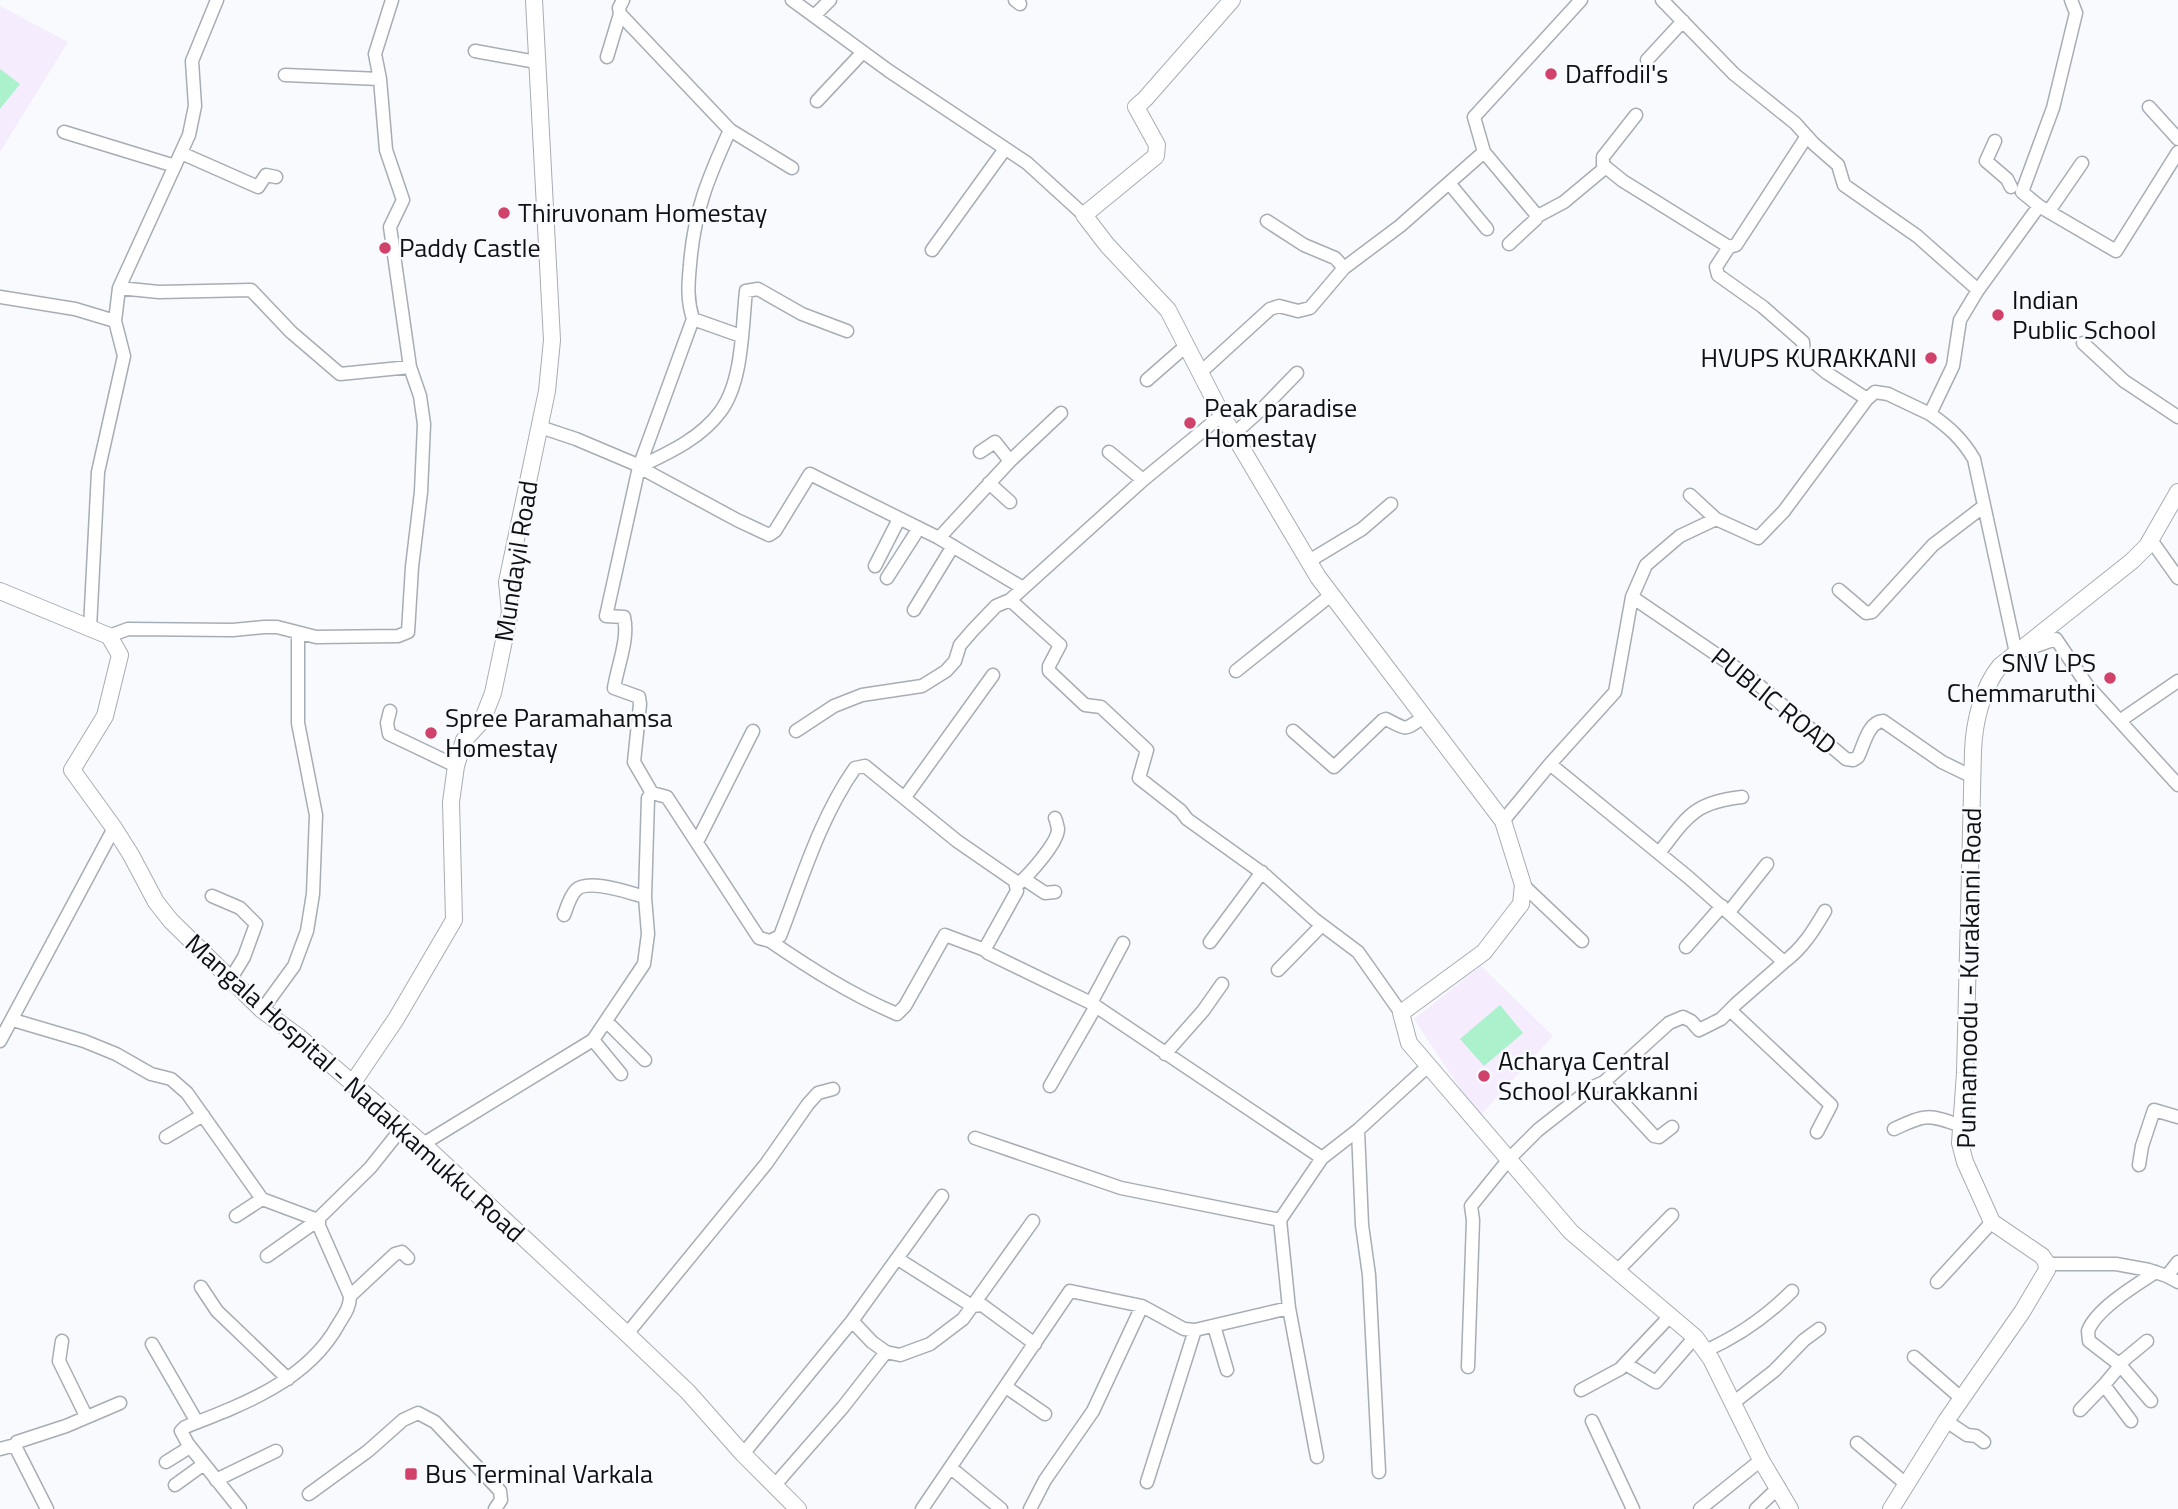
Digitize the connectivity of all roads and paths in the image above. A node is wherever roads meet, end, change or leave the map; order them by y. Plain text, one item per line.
1 (217, 0) edge
2 (391, 0) edge
3 (534, 0) edge
4 (623, 0) edge
5 (792, 0) edge
6 (830, 0) edge
7 (1232, 0) edge
8 (1581, 0) edge
9 (1662, 0) edge
10 (2071, 0) edge
11 (620, 14) junction
12 (814, 16) junction
13 (1683, 21) junction
14 (475, 51) dead end
15 (863, 52) junction
16 (607, 57) dead end
17 (1647, 60) dead end
18 (536, 62) junction
19 (285, 75) dead end
20 (380, 79) junction
21 (817, 101) dead end
22 (2149, 107) dead end
23 (1636, 115) dead end
24 (730, 130) junction
25 (64, 132) dead end
26 (1807, 136) junction
27 (2178, 139) edge
28 (1995, 141) dead end
29 (1005, 149) junction
30 (1484, 152) junction
31 (2178, 152) edge
32 (181, 153) junction
33 (2082, 163) dead end
34 (175, 166) junction
35 (1606, 167) junction
36 (792, 168) dead end
37 (276, 177) dead end
38 (1449, 183) junction
39 (2012, 187) junction
40 (2044, 209) junction
41 (1084, 215) junction
42 (1536, 217) junction
43 (1267, 220) dead end
44 (1487, 229) dead end
45 (1509, 244) dead end
46 (1729, 247) junction
47 (932, 250) dead end
48 (1344, 268) junction
49 (119, 288) junction
50 (1978, 290) junction
51 (0, 297) edge
52 (693, 319) junction
53 (115, 321) junction
54 (847, 331) dead end
55 (741, 336) junction
56 (2082, 343) dead end
57 (1187, 345) junction
58 (410, 368) junction
59 (1202, 371) junction
60 (1297, 373) dead end
61 (1147, 380) dead end
62 (1867, 399) junction
63 (1061, 413) dead end
64 (1930, 414) junction
65 (1222, 415) junction
66 (2178, 417) edge
67 (540, 427) junction
68 (1235, 433) junction
69 (980, 452) dead end
70 (1109, 452) dead end
71 (1010, 461) junction
72 (640, 467) junction
73 (1143, 480) junction
74 (989, 483) junction
75 (2178, 492) edge
76 (1690, 495) dead end
77 (1010, 502) dead end
78 (1391, 504) dead end
79 (1984, 506) junction
80 (900, 519) junction
81 (1716, 519) junction
82 (919, 528) junction
83 (939, 538) junction
84 (2151, 540) junction
85 (953, 546) junction
86 (1309, 561) junction
87 (875, 566) dead end
88 (887, 578) dead end
89 (2178, 578) edge
90 (1023, 589) junction
91 (1839, 590) dead end
92 (0, 591) edge
93 (1331, 595) junction
94 (1632, 597) junction
95 (1010, 600) junction
96 (914, 610) dead end
97 (90, 628) junction
98 (298, 633) junction
99 (109, 636) junction
100 (2016, 653) junction
101 (1236, 671) dead end
102 (993, 675) dead end
103 (2178, 681) edge
104 (390, 711) dead end
105 (1424, 717) junction
106 (2121, 720) junction
107 (753, 731) dead end
108 (796, 731) dead end
109 (1293, 731) dead end
110 (1550, 764) junction
111 (456, 766) junction
112 (1973, 777) junction
113 (2178, 785) edge
114 (652, 793) junction
115 (905, 797) junction
116 (1742, 797) dead end
117 (1055, 818) dead end
118 (1503, 821) junction
119 (114, 828) junction
120 (697, 842) junction
121 (1659, 853) junction
122 (1767, 864) dead end
123 (1262, 872) junction
124 (1020, 882) junction
125 (1523, 885) junction
126 (1055, 891) dead end
127 (212, 896) dead end
128 (645, 897) junction
129 (1725, 909) junction
130 (1825, 911) dead end
131 (564, 915) dead end
132 (1322, 925) junction
133 (1582, 941) dead end
134 (770, 942) junction
135 (1210, 942) dead end
136 (1123, 943) dead end
137 (1686, 947) dead end
138 (985, 950) junction
139 (1784, 962) junction
140 (1278, 970) dead end
141 (230, 980) junction
142 (1222, 984) dead end
143 (1094, 1004) junction
144 (262, 1010) junction
145 (1730, 1010) junction
146 (1401, 1013) junction
147 (13, 1020) junction
148 (606, 1021) junction
149 (593, 1040) junction
150 (0, 1041) edge
151 (1165, 1054) junction
152 (645, 1060) dead end
153 (1428, 1066) junction
154 (621, 1074) dead end
155 (1604, 1082) junction
156 (352, 1084) junction
157 (1050, 1086) dead end
158 (833, 1089) dead end
159 (203, 1115) junction
160 (2178, 1117) edge
161 (1961, 1126) junction
162 (1672, 1127) dead end
163 (402, 1128) junction
164 (1894, 1129) dead end
165 (1358, 1130) junction
166 (1817, 1132) dead end
167 (166, 1137) dead end
168 (975, 1138) dead end
169 (423, 1144) junction
170 (1322, 1158) junction
171 (1508, 1159) junction
172 (2139, 1165) dead end
173 (942, 1196) dead end
174 (262, 1199) junction
175 (1672, 1215) dead end
176 (236, 1216) dead end
177 (318, 1220) junction
178 (1280, 1220) junction
179 (1033, 1221) dead end
180 (1992, 1222) junction
181 (267, 1256) dead end
182 (408, 1258) dead end
183 (898, 1259) junction
184 (2178, 1262) edge
185 (2047, 1264) junction
186 (1618, 1270) junction
187 (2167, 1277) edge
188 (1937, 1282) dead end
189 (201, 1287) dead end
190 (1792, 1291) dead end
191 (350, 1296) junction
192 (972, 1306) junction
193 (1142, 1306) junction
194 (1289, 1308) junction
195 (1671, 1315) junction
196 (852, 1321) junction
197 (1214, 1326) junction
198 (1819, 1329) dead end
199 (1195, 1331) junction
200 (627, 1334) junction
201 (1695, 1337) junction
202 (62, 1341) dead end
203 (2147, 1341) dead end
204 (152, 1343) dead end
205 (1035, 1344) junction
206 (1705, 1351) junction
207 (886, 1352) junction
208 (1914, 1357) dead end
209 (1629, 1366) dead end
210 (2119, 1366) junction
211 (1468, 1367) dead end
212 (1227, 1370) dead end
213 (288, 1379) junction
214 (2104, 1385) junction
215 (1006, 1387) junction
216 (1581, 1390) dead end
217 (1961, 1398) junction
218 (2151, 1401) dead end
219 (120, 1403) dead end
220 (1733, 1403) junction
221 (2080, 1410) dead end
222 (1045, 1414) dead end
223 (86, 1416) junction
224 (1592, 1421) dead end
225 (1946, 1421) junction
226 (2131, 1421) dead end
227 (197, 1422) junction
228 (1984, 1442) dead end
229 (1857, 1443) dead end
230 (16, 1445) junction
231 (190, 1447) junction
232 (0, 1449) edge
233 (276, 1451) dead end
234 (743, 1454) junction
235 (1317, 1457) dead end
236 (1761, 1460) junction
237 (166, 1462) dead end
238 (204, 1464) junction
239 (951, 1468) junction
240 (1378, 1472) dead end
241 (216, 1480) junction
242 (1147, 1482) dead end
243 (1906, 1484) junction
244 (175, 1485) dead end
245 (774, 1486) junction
246 (1779, 1487) junction
247 (309, 1494) dead end
248 (789, 1506) edge
249 (47, 1509) edge
250 (240, 1509) edge
251 (495, 1509) edge
252 (922, 1509) edge
253 (1001, 1509) edge
254 (1030, 1509) edge
255 (1633, 1509) edge
256 (1700, 1509) edge
257 (1756, 1509) edge
258 (1790, 1509) edge
259 (1891, 1509) edge

1 - 32 street
2 - 20 street
3 - 18 main road, Mundayil Road
4 - 11 street
5 - 12 street
6 - 12 street
7 - 41 main road
8 - 30 street
9 - 13 street
10 - 39 street
11 - 16 street
11 - 24 street
12 - 15 street
13 - 17 street
13 - 26 street
14 - 18 street
15 - 21 street
15 - 29 street
18 - 67 main road, Mundayil Road
19 - 20 street
20 - 58 street
22 - 27 street
23 - 35 street
24 - 36 street
24 - 52 street
25 - 34 street
26 - 46 street
26 - 50 street
28 - 39 street
29 - 41 street
29 - 47 street
30 - 38 street
30 - 42 street
31 - 40 street
32 - 34 street
32 - 37 street
33 - 40 street
34 - 49 street
35 - 42 street
35 - 46 street
38 - 44 street
38 - 48 street
39 - 40 street
40 - 50 street
41 - 57 main road
42 - 45 street
43 - 48 street
46 - 62 street
48 - 59 street
49 - 53 street
49 - 58 street
50 - 64 street
51 - 53 street
52 - 55 street
52 - 72 street
53 - 97 street
54 - 55 street
55 - 72 street
56 - 66 street
57 - 59 main road
57 - 61 street
58 - 98 street
59 - 65 main road
60 - 68 street
62 - 64 street
62 - 81 street
63 - 71 street
64 - 79 street
65 - 68 main road
65 - 73 street
67 - 72 street
67 - 111 main road, Mundayil Road
68 - 86 main road
69 - 71 street
70 - 73 street
71 - 74 street
72 - 80 street
72 - 114 street
73 - 90 street
74 - 77 street
74 - 83 street
75 - 84 main road, Punnamoodu - Kurakanni Road
76 - 81 street
78 - 86 street
79 - 91 street
79 - 100 street
80 - 82 street
80 - 87 street
81 - 94 street
82 - 83 street
82 - 88 street
83 - 85 street
84 - 89 street
84 - 100 main road, Punnamoodu - Kurakanni Road
85 - 90 street
85 - 96 street
86 - 93 main road
90 - 95 street
92 - 97 main road
93 - 101 street
93 - 105 main road
94 - 110 street
94 - 112 street, PUBLIC ROAD
95 - 108 street
95 - 123 street
97 - 99 main road
98 - 99 street
98 - 144 street
99 - 119 main road, Mangala Hospital - Nadakkamukku Road
100 - 106 street
100 - 112 main road, Punnamoodu - Kurakanni Road
102 - 115 street
103 - 106 street
104 - 111 street
105 - 109 street
105 - 118 main road
106 - 113 street
107 - 120 street
110 - 118 street
110 - 121 street
111 - 156 main road, Mundayil Road
112 - 161 main road, Punnamoodu - Kurakanni Road
114 - 120 street
114 - 128 street
115 - 124 street
115 - 134 street
116 - 121 street
117 - 124 street
118 - 125 main road
119 - 141 main road, Mangala Hospital - Nadakkamukku Road
119 - 147 street
120 - 134 street
121 - 129 street
122 - 129 street
123 - 132 street
123 - 135 street
124 - 126 street
124 - 138 street
125 - 133 street
125 - 146 main road
127 - 141 street
128 - 131 street
128 - 148 street
129 - 137 street
129 - 139 street
130 - 139 street
132 - 140 street
132 - 146 street
134 - 138 street
136 - 143 street
138 - 143 street
139 - 145 street
141 - 144 main road, Mangala Hospital - Nadakkamukku Road
142 - 151 street
143 - 151 street
143 - 157 street
144 - 156 main road, Mangala Hospital - Nadakkamukku Road
145 - 155 street
145 - 166 street
146 - 153 main road
147 - 150 street
147 - 159 street
148 - 149 street
148 - 152 street
149 - 154 street
149 - 169 street
151 - 170 street
153 - 165 street
153 - 171 main road
155 - 162 street
155 - 171 street
156 - 163 main road, Mangala Hospital - Nadakkamukku Road
158 - 200 street
159 - 167 street
159 - 174 street
160 - 172 street
161 - 164 street
161 - 180 main road, Punnamoodu - Kurakanni Road
163 - 169 main road, Mangala Hospital - Nadakkamukku Road
163 - 177 street
165 - 170 street
165 - 240 street
168 - 178 street
169 - 200 main road, Mangala Hospital - Nadakkamukku Road
170 - 178 street
171 - 186 main road
171 - 211 street
173 - 183 street
174 - 176 street
174 - 177 street
175 - 186 street
177 - 181 street
177 - 191 street
178 - 194 street
179 - 192 street
180 - 185 main road
180 - 188 street
182 - 191 street
183 - 192 street
183 - 196 street
184 - 187 street
185 - 187 street
185 - 217 main road
186 - 195 main road
187 - 210 street
189 - 213 street
190 - 206 street
191 - 213 street
192 - 205 street
192 - 207 street
193 - 199 street
193 - 205 street
193 - 254 street
194 - 197 street
194 - 235 street
195 - 201 main road
195 - 216 street
196 - 207 street
196 - 234 street
197 - 199 street
197 - 212 street
198 - 220 street
199 - 242 street
200 - 234 main road, Mangala Hospital - Nadakkamukku Road
201 - 206 main road
201 - 209 street
202 - 223 street
203 - 210 street
204 - 227 street
205 - 215 street
206 - 220 main road
207 - 245 street
208 - 217 street
210 - 214 street
210 - 218 street
213 - 227 street
214 - 221 street
214 - 226 street
215 - 222 street
215 - 239 street
217 - 225 main road
219 - 223 street
220 - 236 main road
223 - 230 street
224 - 255 street
225 - 228 street
225 - 243 main road
227 - 231 street
229 - 243 street
230 - 232 street
230 - 249 street
231 - 237 street
231 - 238 street
233 - 241 street
234 - 245 main road, Mangala Hospital - Nadakkamukku Road
236 - 246 main road
236 - 256 street
238 - 241 street
238 - 244 street
239 - 252 street
239 - 253 street
241 - 250 street
243 - 259 main road
245 - 248 main road, Mangala Hospital - Nadakkamukku Road
246 - 257 street
246 - 258 main road
247 - 251 street

